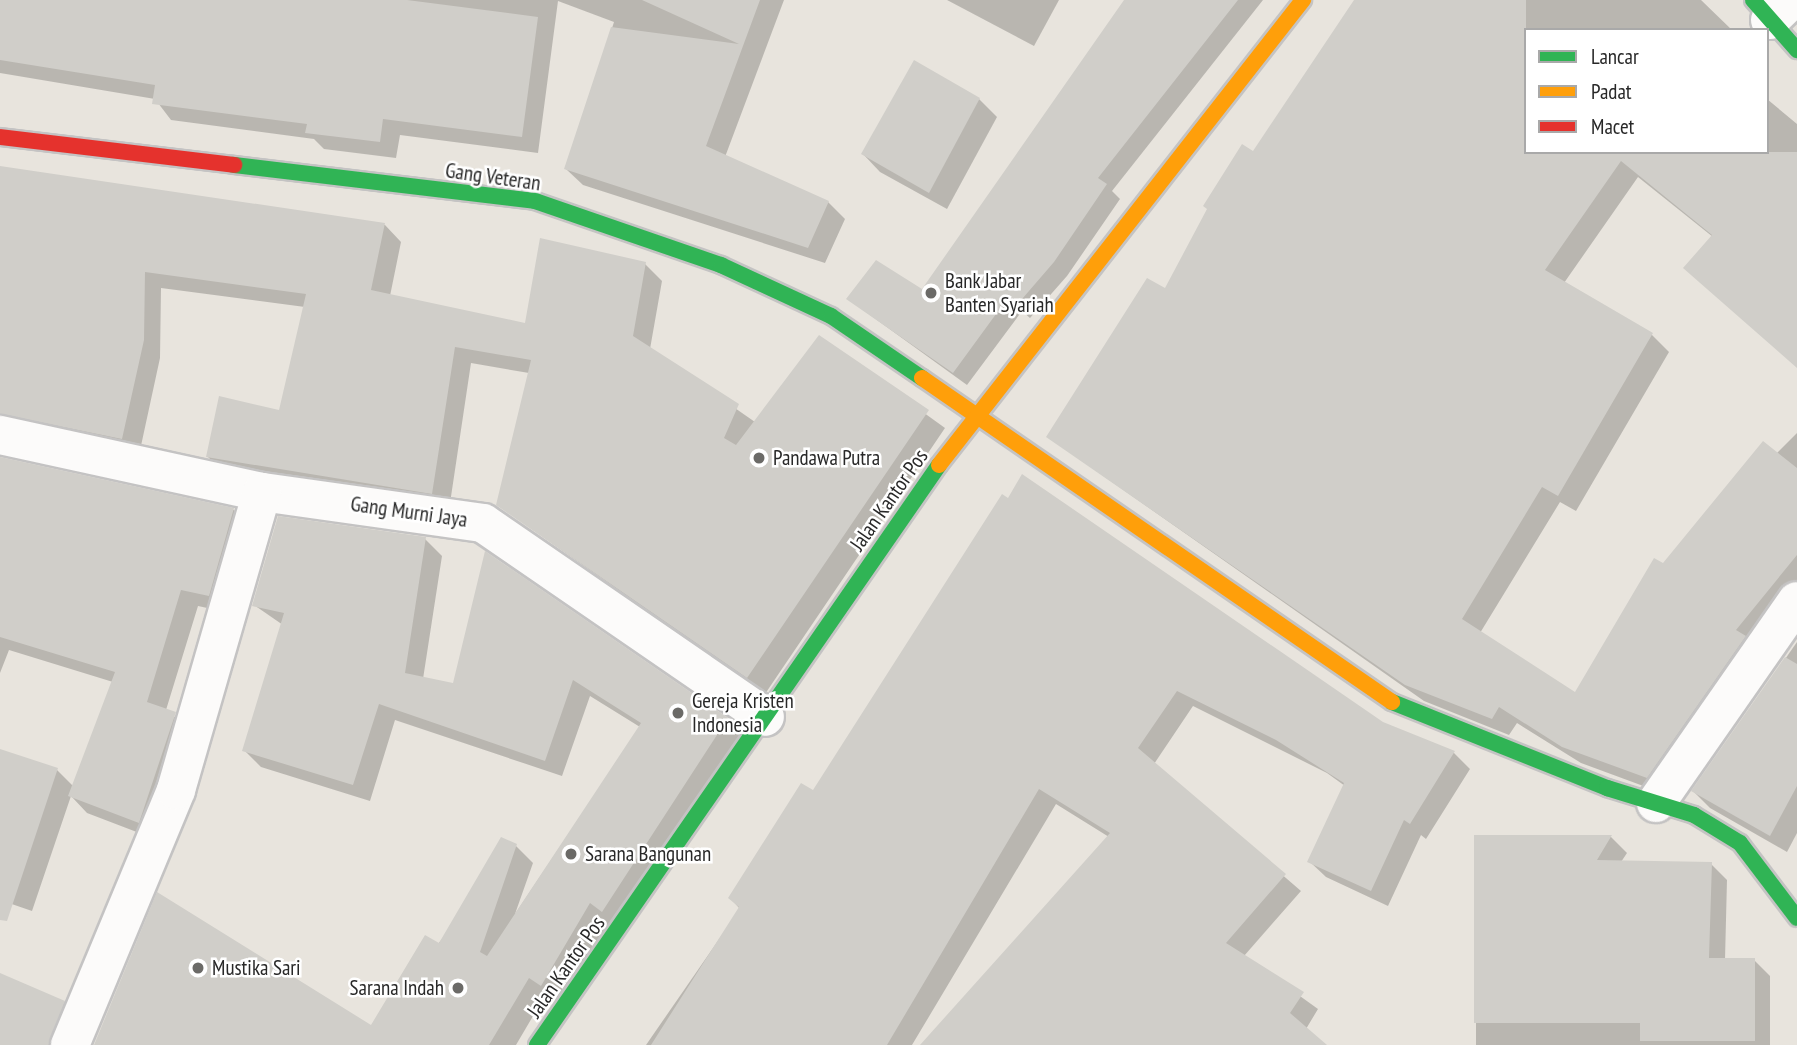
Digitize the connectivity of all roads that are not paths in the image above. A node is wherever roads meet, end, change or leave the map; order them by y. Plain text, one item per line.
1 (1303, 0) edge
2 (1771, 7) edge
3 (1797, 50) edge
4 (0, 137) edge
5 (973, 416) junction
6 (0, 435) edge
7 (262, 492) junction
8 (1797, 601) edge
9 (765, 717) junction
10 (1657, 803) junction
11 (1797, 918) edge
12 (70, 1045) edge
13 (537, 1045) edge

1 - 5 street, Jalan Kantor Pos
2 - 3 street
4 - 5 street, Gang Veteran
5 - 9 street, Jalan Kantor Pos
5 - 10 street, Gang Veteran
6 - 7 street, Gang Murni Jaya
7 - 9 street, Gang Murni Jaya
7 - 12 street
8 - 10 street
9 - 13 street, Jalan Kantor Pos
10 - 11 street, Gang Veteran

